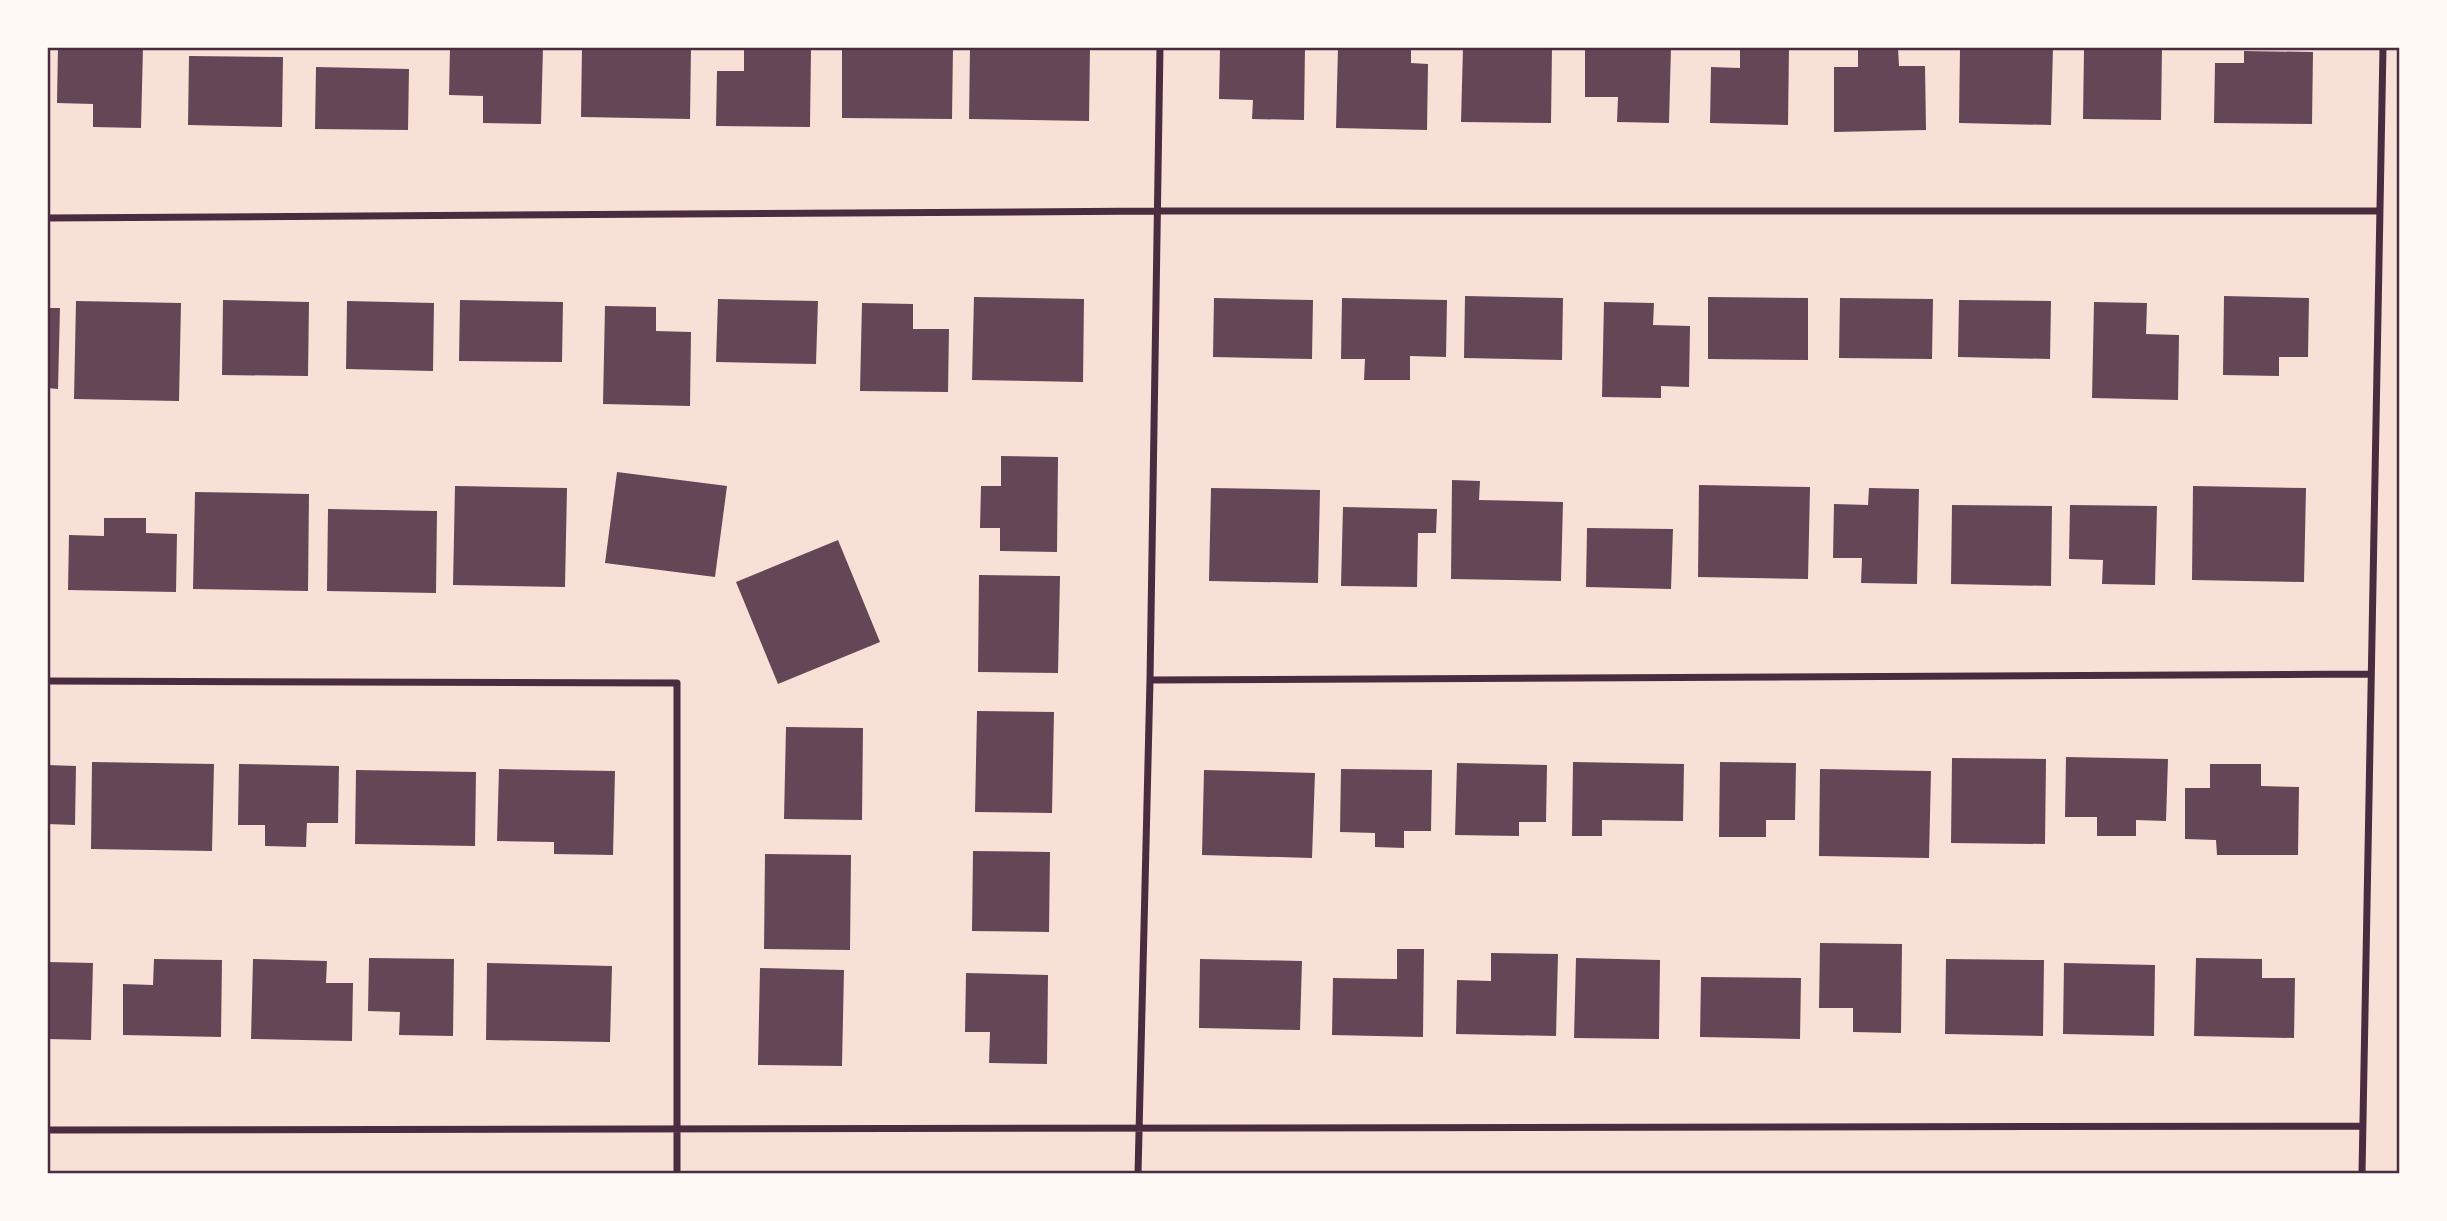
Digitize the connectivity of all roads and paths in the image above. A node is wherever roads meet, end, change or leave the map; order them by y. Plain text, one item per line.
1 (1160, 47) edge
2 (2383, 47) edge
3 (2380, 211) junction
4 (1158, 212) junction
5 (47, 218) edge
6 (2371, 674) junction
7 (1150, 680) junction
8 (47, 681) edge
9 (2363, 1126) junction
10 (1139, 1128) junction
11 (677, 1129) junction
12 (47, 1130) edge
13 (677, 1174) edge
14 (1138, 1174) edge
15 (2362, 1174) edge

1 - 4 street
2 - 3 street
3 - 4 street
3 - 6 street
4 - 5 street
4 - 7 street
6 - 7 street
6 - 9 street
7 - 10 street
8 - 11 street
9 - 10 street
9 - 15 street
10 - 11 street
10 - 14 street
11 - 12 street
11 - 13 street

